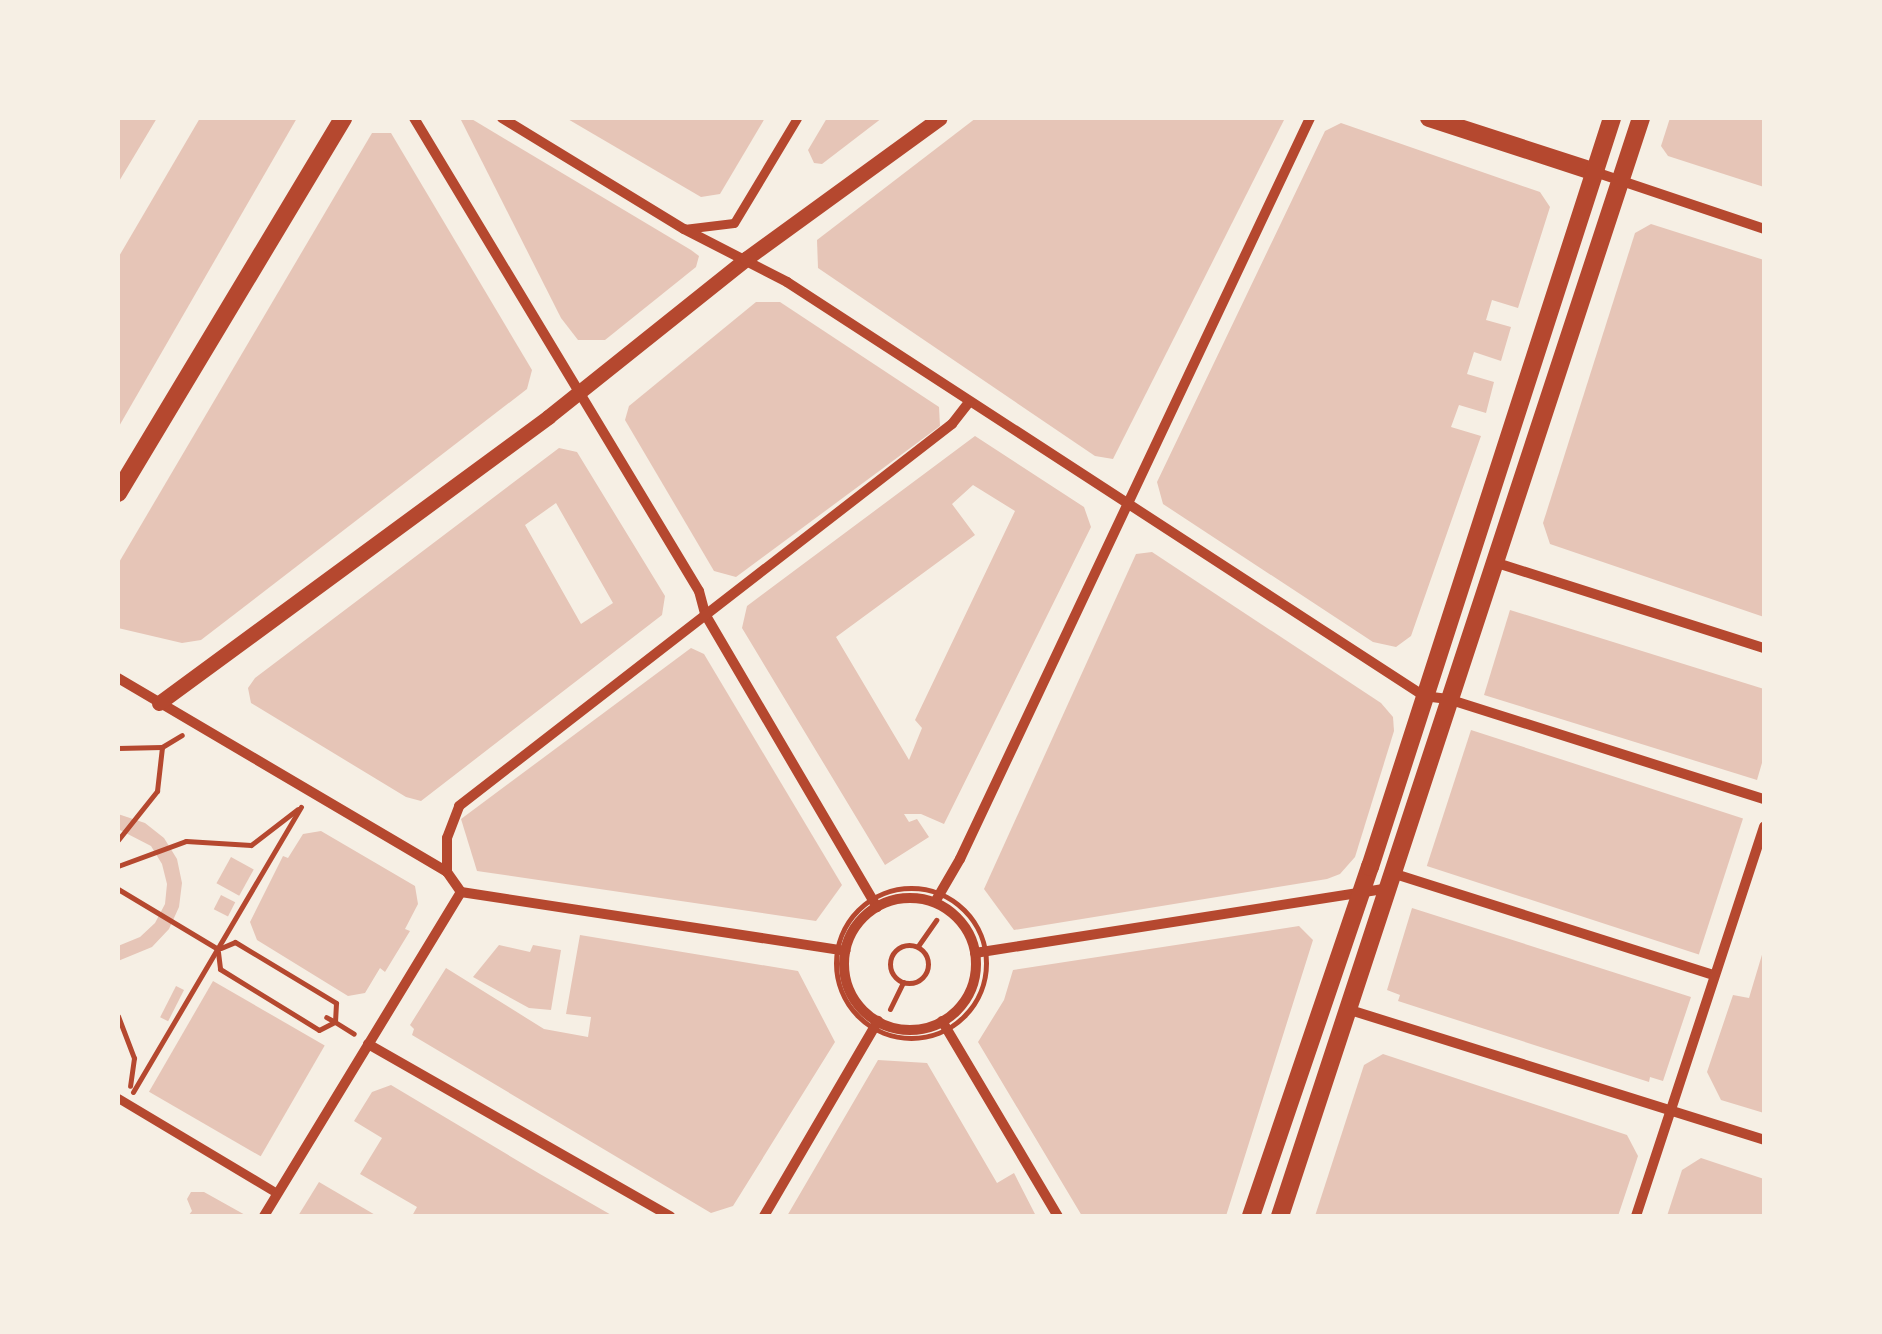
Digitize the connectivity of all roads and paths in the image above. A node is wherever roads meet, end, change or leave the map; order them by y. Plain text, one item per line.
1 (343, 118) edge
2 (414, 118) edge
3 (502, 118) edge
4 (797, 118) edge
5 (940, 118) edge
6 (1310, 118) edge
7 (1429, 118) edge
8 (1612, 118) edge
9 (1641, 118) edge
10 (1594, 172) junction
11 (1621, 182) junction
12 (684, 229) junction
13 (1764, 229) edge
14 (747, 258) junction
15 (579, 392) junction
16 (969, 402) junction
17 (118, 493) edge
18 (1128, 502) junction
19 (1493, 562) junction
20 (705, 614) junction
21 (1764, 648) edge
22 (118, 678) edge
23 (1424, 696) junction
24 (1448, 699) junction
25 (160, 703) junction
26 (191, 722) junction
27 (118, 748) edge
28 (162, 748) junction
29 (1764, 800) edge
30 (1764, 826) edge
31 (118, 840) edge
32 (118, 866) edge
33 (447, 872) junction
34 (1388, 881) junction
35 (118, 889) edge
36 (461, 892) junction
37 (1362, 892) junction
38 (937, 898) junction
39 (874, 903) junction
40 (936, 920) dead end
41 (918, 946) junction
42 (218, 949) junction
43 (841, 950) junction
44 (980, 952) junction
45 (1714, 975) junction
46 (903, 982) junction
47 (890, 1009) dead end
48 (1347, 1009) junction
49 (118, 1016) edge
50 (326, 1017) dead end
51 (336, 1022) junction
52 (876, 1025) junction
53 (944, 1025) junction
54 (368, 1044) junction
55 (122, 1101) edge
56 (1671, 1110) junction
57 (1764, 1140) edge
58 (277, 1194) junction
59 (264, 1216) edge
60 (670, 1216) edge
61 (764, 1216) edge
62 (1058, 1216) edge
63 (1251, 1216) edge
64 (1280, 1216) edge
65 (1636, 1216) edge

1 - 17 main road
2 - 15 street
3 - 12 street
4 - 12 street
5 - 14 street
6 - 18 street
7 - 10 main road
8 - 10 main road
9 - 11 main road
10 - 11 street
10 - 23 main road
11 - 13 street
11 - 19 main road
12 - 14 street
14 - 15 street
14 - 16 street
15 - 20 street
15 - 25 street
16 - 18 street
16 - 20 street
18 - 23 street
18 - 38 street
19 - 21 street
19 - 24 main road
20 - 33 street
20 - 39 street
22 - 25 street
23 - 24 street
23 - 37 main road
24 - 29 street
24 - 34 main road
25 - 26 street
26 - 28 path
26 - 33 street
27 - 28 path
28 - 31 path
30 - 45 street
32 - 42 path
33 - 36 street
34 - 37 street
34 - 45 street
34 - 48 main road
35 - 42 path
36 - 43 street
36 - 54 street
37 - 44 street
37 - 63 main road
38 - 39 street
38 - 39 path
38 - 44 street
38 - 44 path
39 - 43 street
39 - 43 path
40 - 41 path
41 - 46 path
41 - 46 path
42 - 51 path
42 - 51 path
42 - 55 path
43 - 52 street
43 - 52 path
44 - 53 street
44 - 53 path
45 - 56 street
46 - 47 path
48 - 56 street
48 - 64 main road
49 - 55 path
50 - 51 path
51 - 54 path
52 - 53 street
52 - 53 path
52 - 61 street
53 - 62 street
54 - 58 street
54 - 60 street
55 - 58 street
56 - 57 street
56 - 65 street
58 - 59 street

